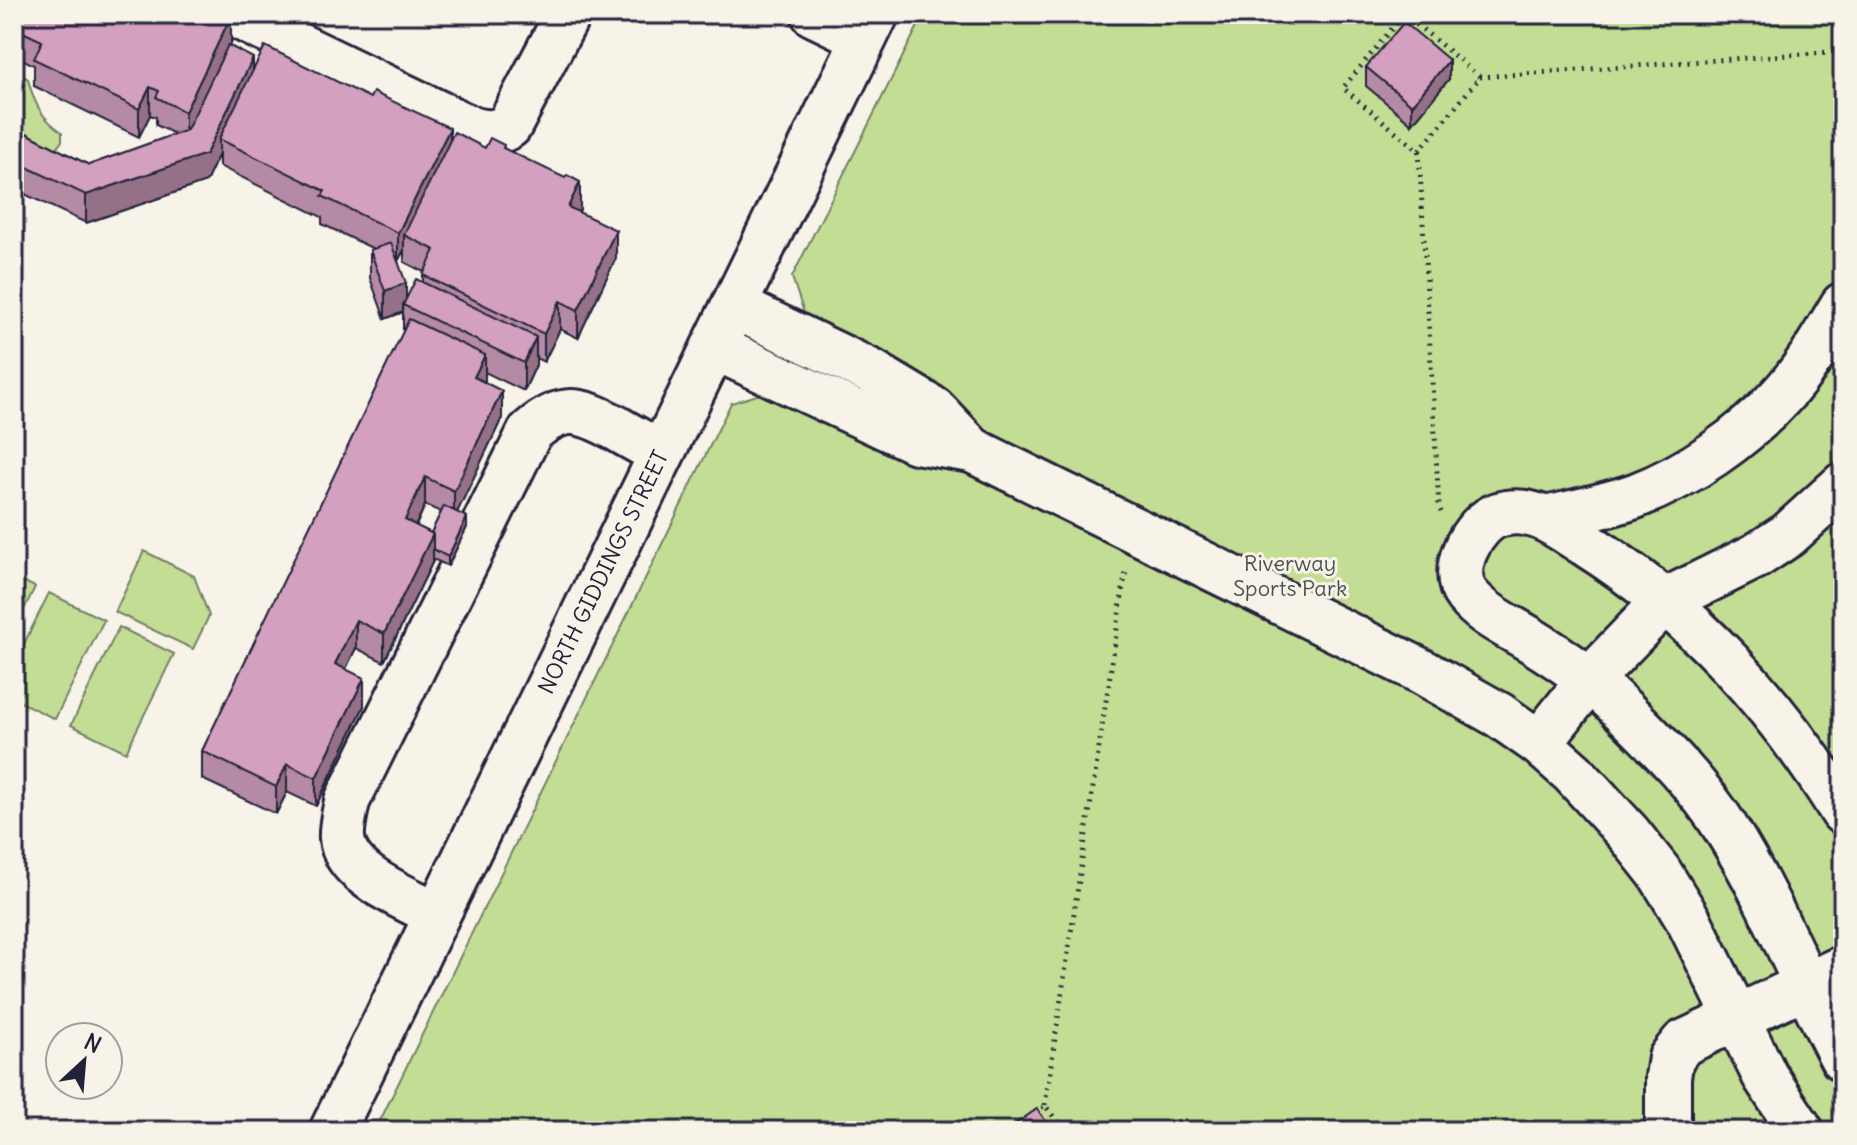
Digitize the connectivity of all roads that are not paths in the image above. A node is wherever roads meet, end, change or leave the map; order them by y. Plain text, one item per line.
1 (233, 14) edge
2 (568, 14) edge
3 (814, 14) edge
4 (870, 26) edge
5 (1843, 305) edge
6 (734, 306) junction
7 (714, 347) junction
8 (972, 450) junction
9 (661, 453) junction
10 (1843, 485) edge
11 (1546, 519) junction
12 (1665, 601) junction
13 (1590, 679) junction
14 (1539, 743) junction
15 (1843, 812) edge
16 (436, 914) junction
17 (1826, 976) edge
18 (1736, 1017) junction
19 (1843, 1059) edge
20 (332, 1131) edge
21 (1668, 1131) edge
22 (1801, 1131) edge

1 - 2 street
3 - 4 street
4 - 6 street, NORTH GIDDINGS STREET
5 - 11 street
6 - 7 street, NORTH GIDDINGS STREET
6 - 8 street
7 - 8 street
7 - 9 street, NORTH GIDDINGS STREET
8 - 14 street
9 - 16 street, NORTH GIDDINGS STREET
9 - 16 street
10 - 12 street
11 - 12 street
11 - 13 street
12 - 13 street
12 - 15 street
13 - 14 street
13 - 17 street
14 - 18 street
16 - 20 street, NORTH GIDDINGS STREET
17 - 18 street
17 - 19 street
18 - 21 street
18 - 22 street

